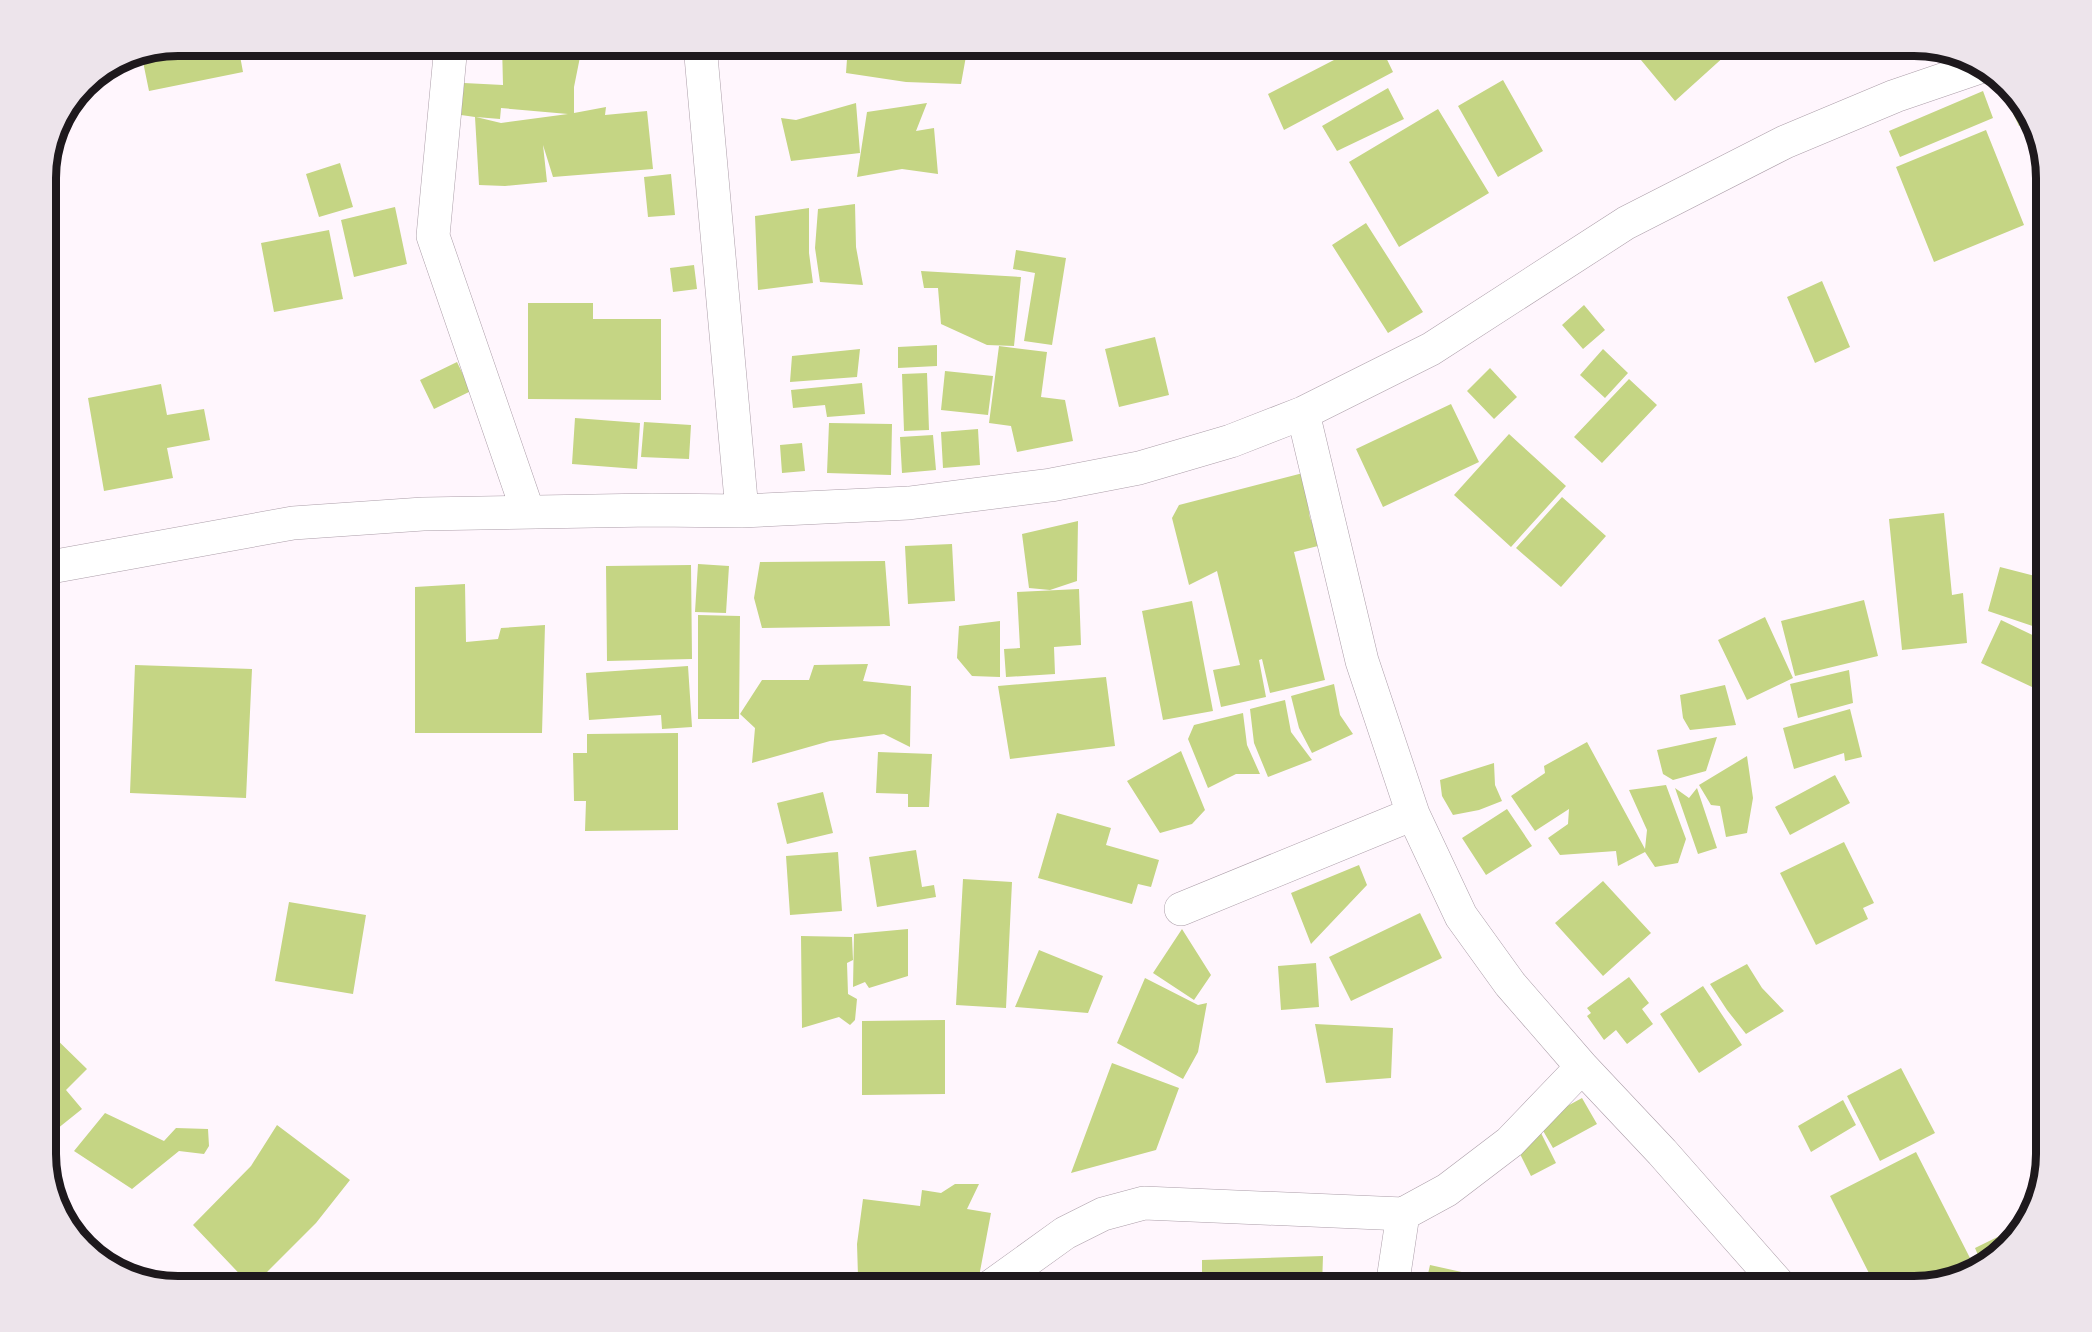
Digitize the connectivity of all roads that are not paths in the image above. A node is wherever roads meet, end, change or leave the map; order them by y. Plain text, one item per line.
1 (450, 56) edge
2 (701, 56) edge
3 (1971, 70) edge
4 (1303, 413) junction
5 (742, 511) junction
6 (528, 512) junction
7 (56, 566) edge
8 (1413, 813) junction
9 (1181, 909) dead end
10 (1582, 1067) junction
11 (1403, 1214) junction
12 (1005, 1276) edge
13 (1394, 1276) edge
14 (1771, 1276) edge

1 - 6 street
2 - 5 street
3 - 4 street
4 - 5 street
4 - 8 street
5 - 6 street
6 - 7 street
8 - 9 street
8 - 10 street
10 - 11 street
10 - 14 street
11 - 12 street
11 - 13 street

